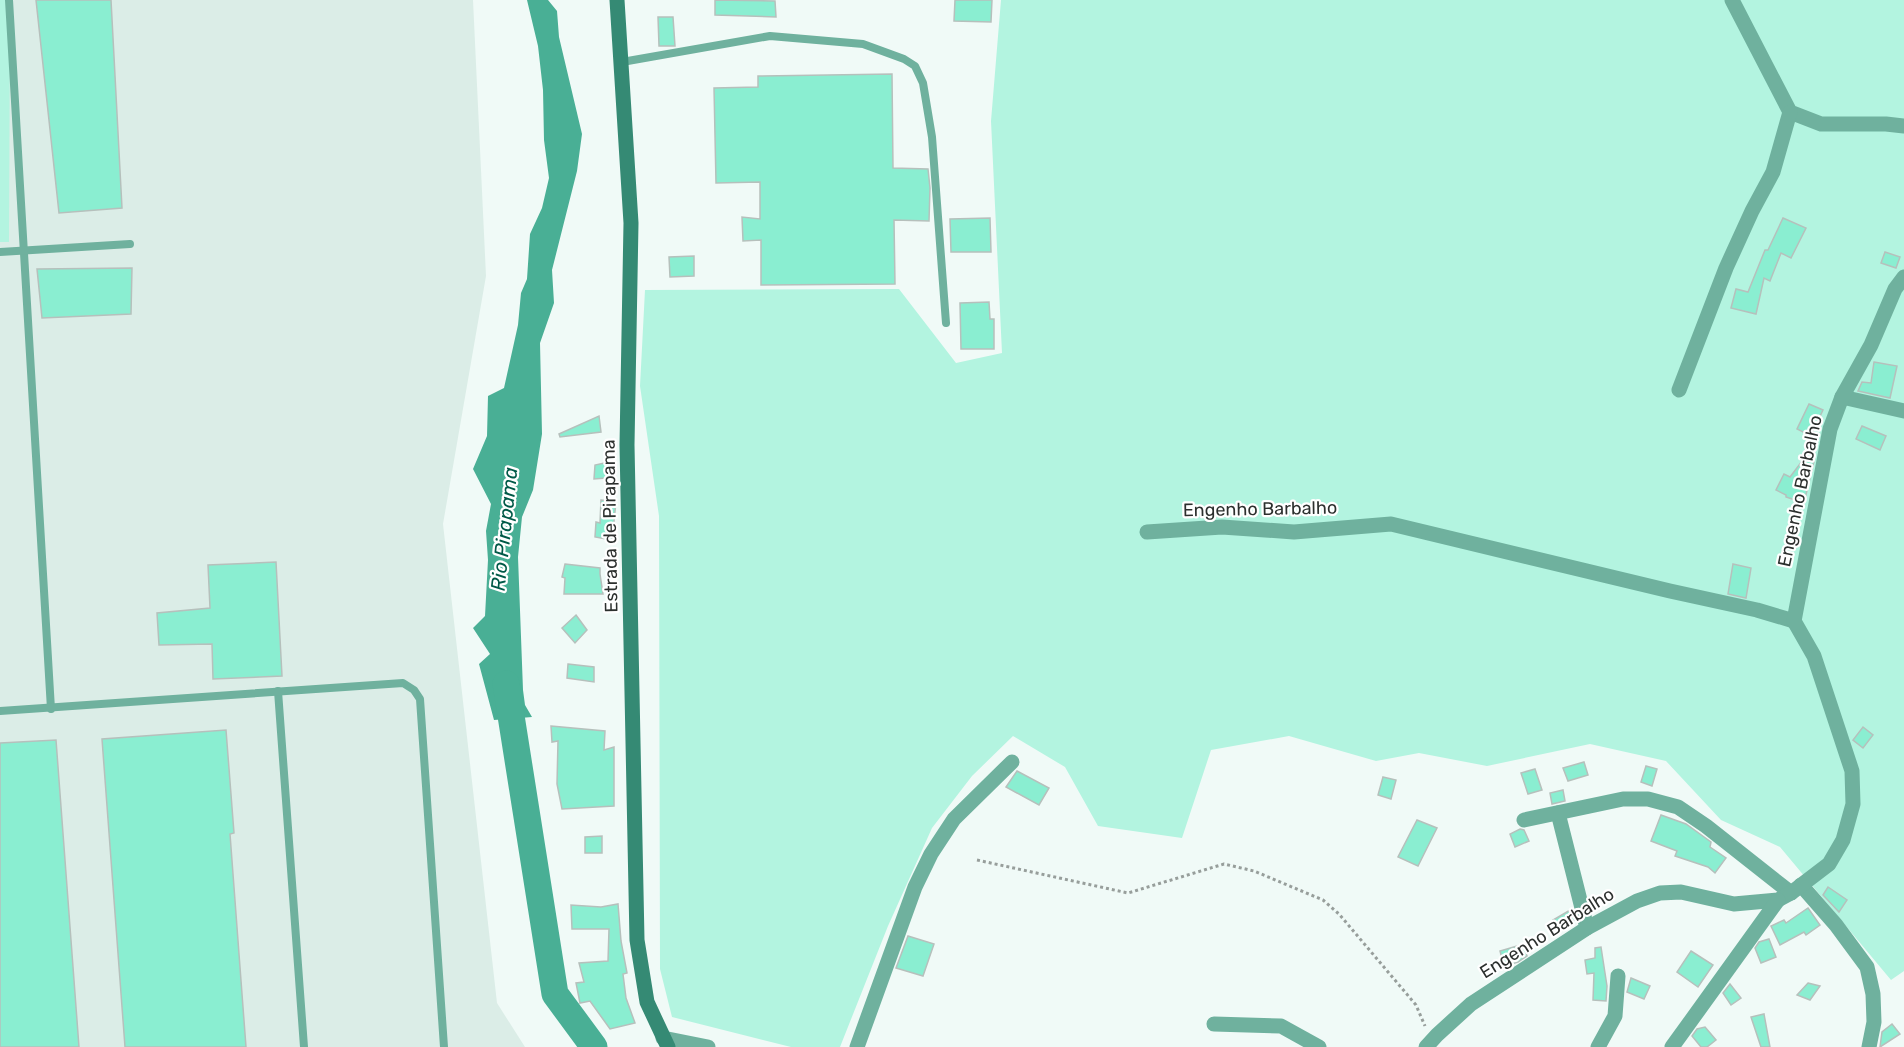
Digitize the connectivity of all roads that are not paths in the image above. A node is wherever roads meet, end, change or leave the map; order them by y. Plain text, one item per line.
1 (9, 0) edge
2 (617, 0) edge
3 (1732, 0) edge
4 (622, 62) junction
5 (1790, 112) junction
6 (1904, 126) edge
7 (130, 244) dead end
8 (24, 251) junction
9 (0, 252) edge
10 (1904, 277) edge
11 (946, 323) dead end
12 (1679, 390) dead end
13 (1842, 397) junction
14 (1904, 411) edge
15 (1147, 532) dead end
16 (1794, 621) junction
17 (279, 691) junction
18 (51, 709) junction
19 (0, 711) edge
20 (1012, 762) dead end
21 (1558, 813) junction
22 (1524, 820) dead end
23 (1790, 892) junction
24 (1587, 928) junction
25 (1618, 976) dead end
26 (1214, 1024) dead end
27 (665, 1042) edge
28 (1429, 1044) edge
29 (304, 1047) edge
30 (444, 1047) edge
31 (708, 1047) edge
32 (857, 1047) edge
33 (1319, 1047) edge
34 (1598, 1047) edge
35 (1672, 1047) edge
36 (1869, 1047) edge

1 - 8 lane
2 - 4 main road, Estrada de Pirapama
3 - 5 street
4 - 11 lane
4 - 27 main road, Estrada de Pirapama
5 - 6 street
5 - 12 street
7 - 8 lane
8 - 9 lane
8 - 18 lane
10 - 13 street, Engenho Barbalho
13 - 14 street
13 - 16 street, Engenho Barbalho
15 - 16 street, Engenho Barbalho
16 - 23 street
17 - 18 lane
17 - 29 lane
17 - 30 lane
18 - 19 lane
20 - 32 street
21 - 22 street
21 - 23 street
21 - 24 street
23 - 24 street, Engenho Barbalho
23 - 35 street
23 - 36 street
24 - 28 street, Engenho Barbalho
25 - 34 street
26 - 33 street
27 - 31 street

